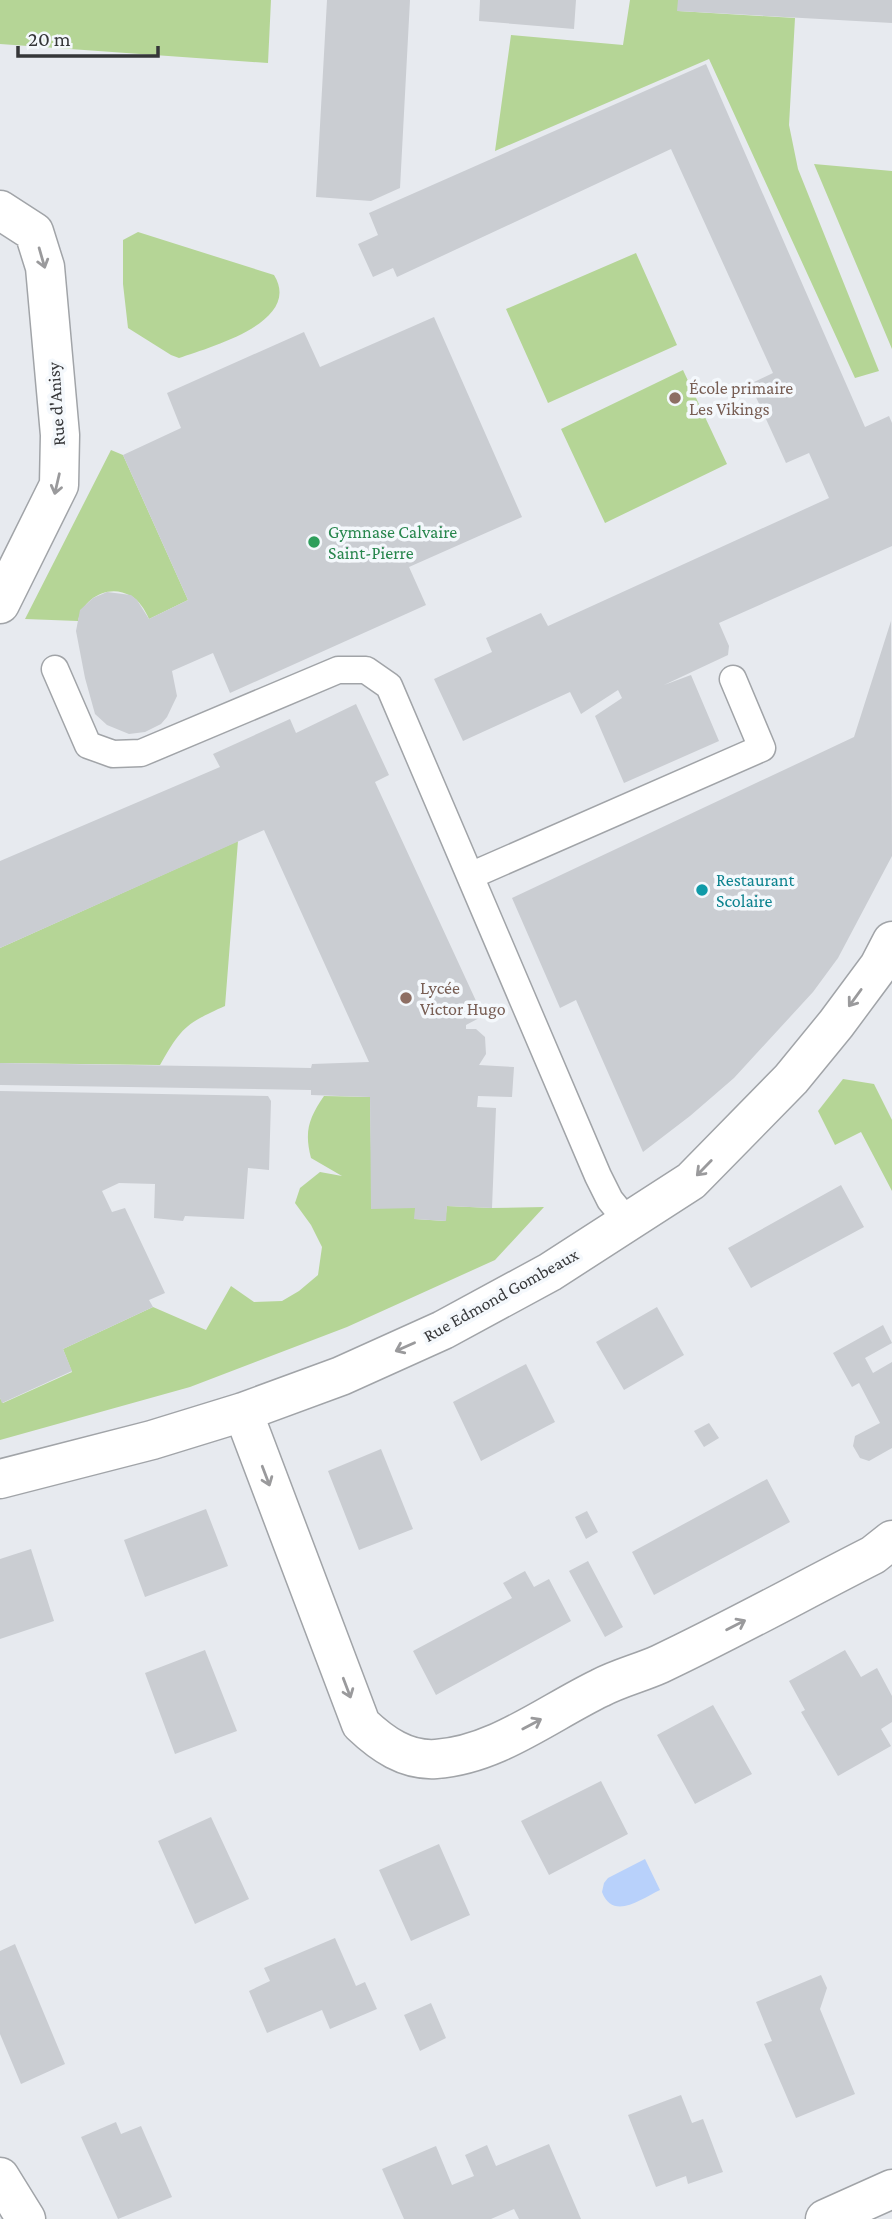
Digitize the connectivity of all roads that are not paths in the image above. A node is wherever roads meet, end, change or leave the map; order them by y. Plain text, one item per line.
1 (0, 210) edge
2 (0, 604) edge
3 (55, 669) dead end
4 (733, 679) dead end
5 (470, 876) junction
6 (888, 965) edge
7 (628, 1222) junction
8 (243, 1412) junction
9 (0, 1479) edge
10 (892, 1540) edge
11 (0, 2177) edge
12 (892, 2189) edge
13 (26, 2219) edge
14 (825, 2219) edge

1 -> 2 street, Rue d'Anisy
3 - 5 lane
4 - 5 lane
5 - 7 lane
6 -> 7 street, Rue Edmond Gombeaux
7 -> 8 street, Rue Edmond Gombeaux
8 - 9 street, Rue Edmond Gombeaux
8 -> 10 street
11 - 13 street
12 - 14 street

